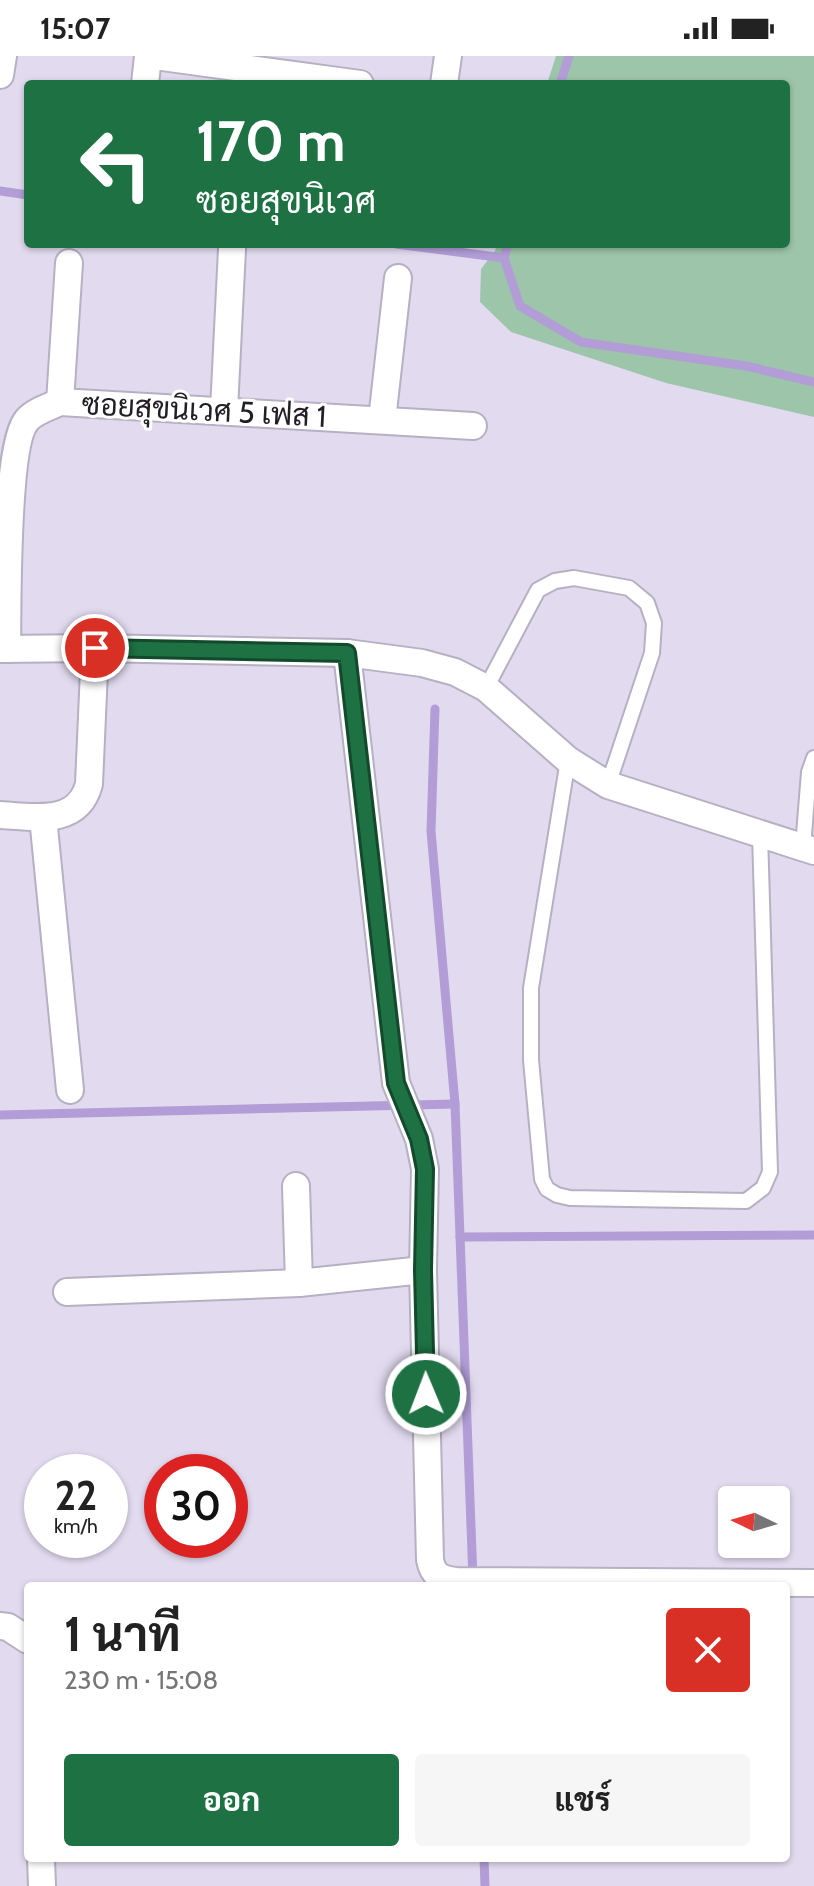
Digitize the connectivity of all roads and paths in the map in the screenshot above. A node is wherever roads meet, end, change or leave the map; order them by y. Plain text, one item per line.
1 (3, 56) edge
2 (148, 56) edge
3 (155, 56) edge
4 (448, 56) edge
5 (241, 62) edge
6 (0, 75) edge
7 (145, 80) edge
8 (298, 80) edge
9 (445, 80) edge
10 (232, 249) dead end
11 (69, 263) dead end
12 (398, 278) dead end
13 (60, 402) junction
14 (224, 410) junction
15 (382, 420) junction
16 (473, 426) dead end
17 (95, 648) junction
18 (3, 649) edge
19 (347, 653) junction
20 (486, 688) junction
21 (814, 758) edge
22 (568, 760) junction
23 (608, 785) junction
24 (0, 815) edge
25 (43, 817) junction
26 (760, 834) junction
27 (808, 849) edge
28 (70, 1090) dead end
29 (296, 1186) dead end
30 (423, 1270) junction
31 (299, 1283) junction
32 (67, 1292) dead end
33 (435, 1580) edge
34 (486, 1582) edge
35 (790, 1583) edge
36 (814, 1583) edge
37 (0, 1626) edge
38 (24, 1637) edge
39 (41, 1862) edge
40 (42, 1886) edge

1 - 6 street
2 - 7 street
3 - 5 street
4 - 9 street
5 - 8 street
10 - 14 street
11 - 13 street
12 - 15 street
13 - 14 street, ซอยสุขนิเวศ 5 เฟส 1
13 - 18 street, ซอยสุขนิเวศ 5 เฟส 1
14 - 15 street, ซอยสุขนิเวศ 5 เฟส 1
15 - 16 street, ซอยสุขนิเวศ 5 เฟส 1
17 - 18 street
17 - 19 street
17 - 25 street
19 - 20 street
19 - 30 street
20 - 22 street
20 - 23 lane
21 - 27 lane
22 - 23 street
22 - 26 lane
23 - 26 street
24 - 25 street
25 - 28 street
26 - 27 street
29 - 31 street
30 - 31 street
30 - 33 street
31 - 32 street
33 - 34 street
35 - 36 street
37 - 38 street
39 - 40 street

